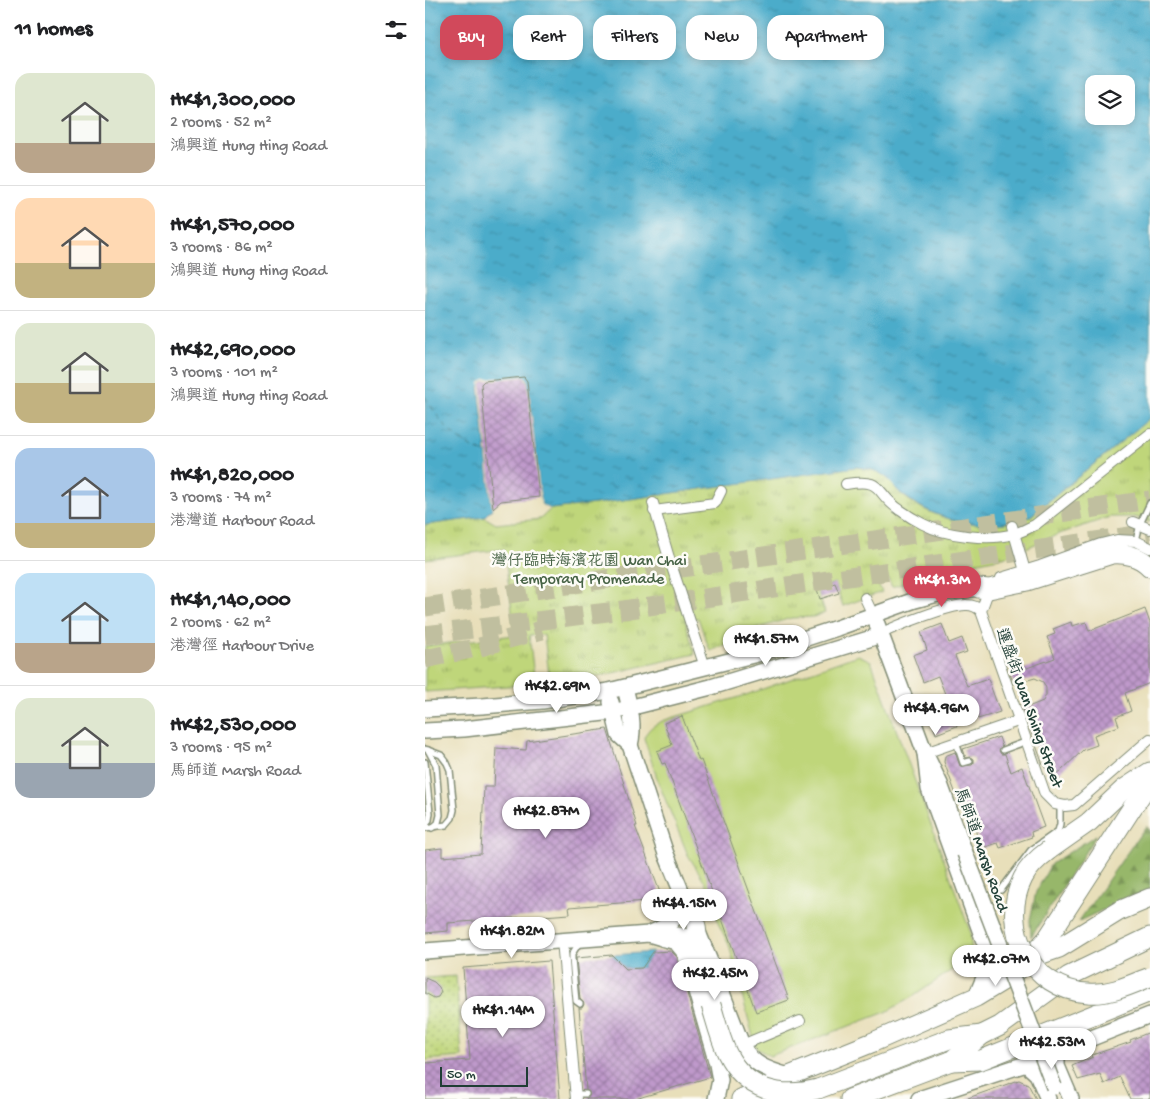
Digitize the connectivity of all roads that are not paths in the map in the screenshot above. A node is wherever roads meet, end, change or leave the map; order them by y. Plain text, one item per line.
1 (1150, 434) edge
2 (846, 484) dead end
3 (721, 491) dead end
4 (1150, 503) edge
5 (1141, 525) edge
6 (1013, 530) junction
7 (1136, 541) junction
8 (1150, 548) edge
9 (1150, 567) edge
10 (1025, 571) junction
11 (983, 588) junction
12 (865, 598) dead end
13 (981, 611) junction
14 (878, 627) junction
15 (1011, 652) dead end
16 (996, 657) junction
17 (705, 667) junction
18 (625, 688) junction
19 (609, 691) junction
20 (425, 709) edge
21 (631, 709) junction
22 (613, 712) junction
23 (1018, 721) junction
24 (425, 731) edge
25 (1150, 739) edge
26 (956, 742) junction
27 (1025, 742) junction
28 (630, 745) junction
29 (426, 750) edge
30 (1003, 750) dead end
31 (925, 753) junction
32 (970, 761) dead end
33 (425, 762) edge
34 (1150, 772) edge
35 (1150, 782) edge
36 (1060, 805) junction
37 (427, 827) edge
38 (1001, 890) dead end
39 (683, 898) junction
40 (1150, 898) edge
41 (696, 926) junction
42 (656, 936) junction
43 (1150, 937) edge
44 (582, 938) junction
45 (561, 940) junction
46 (425, 950) edge
47 (1032, 957) junction
48 (699, 965) junction
49 (1150, 977) edge
50 (1150, 992) edge
51 (976, 997) junction
52 (567, 1005) junction
53 (1150, 1015) edge
54 (800, 1021) dead end
55 (982, 1035) junction
56 (742, 1045) junction
57 (1057, 1052) junction
58 (951, 1061) junction
59 (1026, 1064) junction
60 (1060, 1075) junction
61 (789, 1076) junction
62 (1041, 1082) junction
63 (579, 1096) edge
64 (716, 1099) edge
65 (741, 1099) edge
66 (850, 1099) edge
67 (919, 1099) edge
68 (1048, 1099) edge
69 (1059, 1099) edge
70 (1071, 1099) edge

1 - 6 street
2 - 6 street
3 - 17 street
4 - 5 lane
5 - 7 lane
6 - 10 street
7 - 8 street
7 - 10 street
9 - 11 highway
10 - 11 street
11 - 13 street, 運盛街 Wan Shing Street
11 - 14 main road
12 - 14 street
13 - 14 street
13 - 16 street, 運盛街 Wan Shing Street
14 - 17 main road
14 - 21 main road
14 - 31 main road, 馬師道 Marsh Road
15 - 16 lane
16 - 23 street, 運盛街 Wan Shing Street
17 - 18 main road
18 - 19 main road
18 - 21 main road
19 - 20 main road
19 - 22 main road
21 - 22 main road
21 - 28 main road
22 - 24 main road
22 - 28 main road
23 - 26 street
23 - 27 street, 運盛街 Wan Shing Street
25 - 36 street, 運盛街 Wan Shing Street
26 - 31 street
26 - 32 lane
27 - 30 lane
27 - 36 street, 運盛街 Wan Shing Street
28 - 39 main road
29 - 37 lane
29 - 37 lane
31 - 51 main road, 馬師道 Marsh Road
31 - 69 main road, 馬師道 Marsh Road, bridge
33 - 37 lane
34 - 49 highway, bridge
35 - 47 highway
36 - 38 lane
39 - 41 main road
39 - 42 main road
40 - 47 highway
41 - 48 highway
41 - 56 main road
42 - 44 main road
42 - 48 highway
42 - 64 main road
43 - 55 highway
44 - 45 main road
44 - 52 lane
45 - 46 main road
45 - 52 street
47 - 51 highway
48 - 55 highway, bridge
50 - 58 highway
51 - 61 highway
52 - 63 street
53 - 57 main road
54 - 56 street
55 - 58 highway
56 - 61 main road
57 - 59 main road
57 - 60 main road
58 - 66 highway
59 - 62 main road
59 - 67 main road
60 - 62 main road
60 - 70 main road
61 - 65 highway
62 - 68 main road

